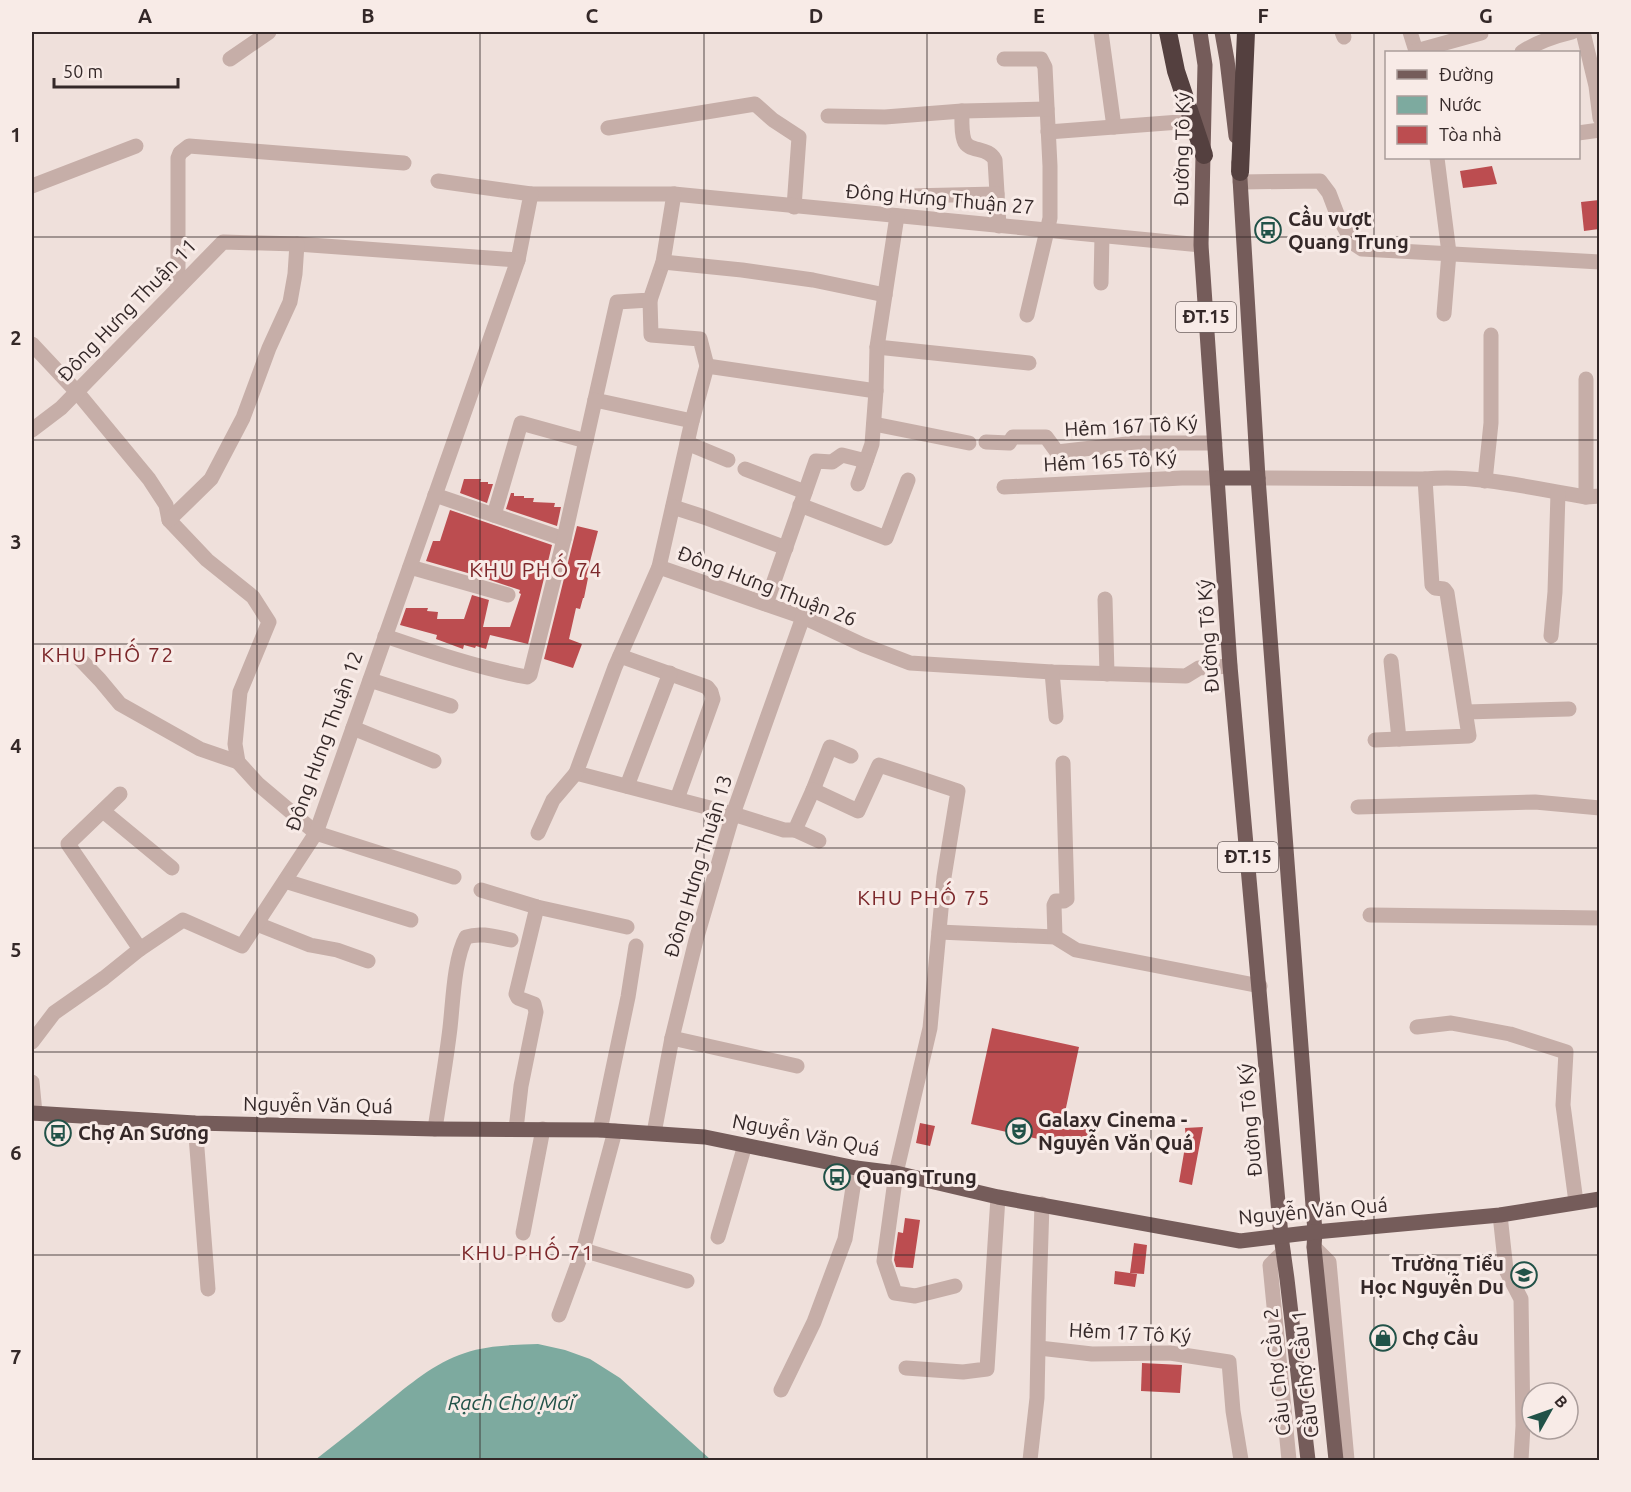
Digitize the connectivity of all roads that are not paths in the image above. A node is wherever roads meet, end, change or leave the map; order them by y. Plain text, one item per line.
1 (269, 32) edge
2 (1101, 32) edge
3 (1168, 32) edge
4 (1200, 32) edge
5 (1222, 32) edge
6 (1246, 32) edge
7 (1410, 32) edge
8 (1481, 32) edge
9 (1572, 32) edge
10 (1582, 32) edge
11 (1416, 51) edge
12 (1419, 51) edge
13 (1524, 51) edge
14 (230, 59) dead end
15 (1004, 59) dead end
16 (1598, 86) edge
17 (1047, 109) junction
18 (962, 111) junction
19 (828, 116) dead end
20 (1599, 118) edge
21 (1193, 121) junction
22 (1114, 127) junction
23 (608, 128) dead end
24 (1599, 130) edge
25 (1048, 132) junction
26 (1580, 133) edge
27 (136, 146) dead end
28 (1204, 155) junction
29 (1437, 159) edge
30 (404, 163) dead end
31 (1240, 177) junction
32 (438, 182) dead end
33 (32, 186) edge
34 (531, 194) junction
35 (674, 194) junction
36 (997, 194) junction
37 (908, 196) dead end
38 (794, 207) junction
39 (897, 216) junction
40 (999, 226) junction
41 (1046, 231) junction
42 (1102, 236) junction
43 (297, 244) junction
44 (1201, 245) junction
45 (1449, 253) junction
46 (518, 260) junction
47 (663, 262) junction
48 (1599, 262) edge
49 (1101, 283) dead end
50 (178, 288) junction
51 (885, 295) junction
52 (650, 300) junction
53 (1444, 314) dead end
54 (1026, 315) dead end
55 (1491, 335) dead end
56 (32, 344) edge
57 (877, 347) junction
58 (1029, 363) dead end
59 (707, 366) junction
60 (1586, 379) dead end
61 (876, 391) junction
62 (77, 392) junction
63 (595, 400) junction
64 (692, 421) junction
65 (874, 424) junction
66 (32, 430) edge
67 (586, 441) junction
68 (687, 442) junction
69 (986, 442) dead end
70 (969, 443) dead end
71 (1215, 443) junction
72 (728, 460) dead end
73 (866, 461) junction
74 (745, 469) dead end
75 (1218, 478) junction
76 (1258, 478) junction
77 (1425, 479) junction
78 (908, 480) dead end
79 (1485, 481) junction
80 (858, 484) dead end
81 (1004, 488) dead end
82 (1558, 492) junction
83 (435, 495) junction
84 (1593, 496) edge
85 (803, 498) junction
86 (673, 507) junction
87 (494, 515) junction
88 (169, 520) junction
89 (564, 539) junction
90 (786, 548) junction
91 (410, 567) junction
92 (659, 567) junction
93 (508, 595) dead end
94 (1105, 599) dead end
95 (766, 604) junction
96 (803, 617) junction
97 (386, 636) junction
98 (1551, 636) dead end
99 (620, 656) junction
100 (80, 658) dead end
101 (1391, 661) dead end
102 (1230, 666) junction
103 (1052, 672) junction
104 (670, 673) junction
105 (1107, 674) junction
106 (370, 680) junction
107 (451, 706) dead end
108 (1569, 709) dead end
109 (1466, 712) junction
110 (1056, 717) dead end
111 (353, 728) junction
112 (1399, 739) junction
113 (1375, 740) dead end
114 (851, 756) dead end
115 (434, 761) dead end
116 (238, 762) junction
117 (1064, 763) dead end
118 (576, 773) junction
119 (627, 786) junction
120 (813, 790) junction
121 (120, 794) dead end
122 (677, 800) junction
123 (1359, 807) dead end
124 (1599, 808) edge
125 (103, 811) junction
126 (733, 814) junction
127 (795, 830) junction
128 (316, 833) junction
129 (538, 833) dead end
130 (819, 841) dead end
131 (172, 868) dead end
132 (453, 877) dead end
133 (285, 881) junction
134 (482, 890) dead end
135 (537, 907) junction
136 (1370, 915) dead end
137 (1599, 918) edge
138 (411, 920) dead end
139 (257, 924) junction
140 (627, 927) dead end
141 (939, 932) junction
142 (1055, 937) junction
143 (511, 940) dead end
144 (636, 946) dead end
145 (140, 949) junction
146 (368, 961) dead end
147 (1260, 986) junction
148 (1417, 1027) dead end
149 (672, 1038) junction
150 (32, 1042) edge
151 (797, 1066) dead end
152 (32, 1082) edge
153 (33, 1113) edge
154 (195, 1123) junction
155 (435, 1129) junction
156 (516, 1129) junction
157 (543, 1129) junction
158 (608, 1130) junction
159 (654, 1133) junction
160 (745, 1145) junction
161 (856, 1168) junction
162 (896, 1173) junction
163 (998, 1197) junction
164 (1599, 1198) edge
165 (1576, 1202) junction
166 (1042, 1204) junction
167 (1500, 1215) junction
168 (523, 1233) dead end
169 (1281, 1236) junction
170 (718, 1237) dead end
171 (1315, 1240) junction
172 (584, 1250) junction
173 (1283, 1252) junction
174 (687, 1281) dead end
175 (955, 1286) dead end
176 (208, 1290) dead end
177 (559, 1315) dead end
178 (1039, 1348) junction
179 (906, 1368) dead end
180 (781, 1390) dead end
181 (1030, 1461) edge
182 (1241, 1461) edge
183 (1289, 1461) edge
184 (1308, 1461) edge
185 (1336, 1461) edge
186 (1347, 1461) edge
187 (1521, 1461) edge

1 - 14 street
2 - 22 street
3 - 21 highway
4 - 28 main road, Đường Tô Ký / ĐT.15
5 - 31 main road, ĐT.15
6 - 31 highway
7 - 11 street
8 - 12 street
9 - 13 street
10 - 16 street
15 - 17 street
16 - 20 street
17 - 18 street
17 - 25 street
18 - 19 street
18 - 36 street
21 - 22 street
21 - 28 highway
22 - 25 street
23 - 38 street
24 - 26 street
25 - 41 street
27 - 33 street
28 - 44 main road, Đường Tô Ký / ĐT.15
29 - 45 street
30 - 50 street
31 - 45 street
31 - 76 main road, ĐT.15
32 - 34 street, Đông Hưng Thuận 27
34 - 35 street, Đông Hưng Thuận 27
34 - 46 street, Đông Hưng Thuận 12
35 - 38 street, Đông Hưng Thuận 27
35 - 47 street
36 - 37 street
36 - 40 street
38 - 39 street, Đông Hưng Thuận 27
39 - 40 street, Đông Hưng Thuận 27
39 - 51 street
40 - 41 street, Đông Hưng Thuận 27
41 - 42 street, Đông Hưng Thuận 27
41 - 54 street
42 - 44 street, Đông Hưng Thuận 27
42 - 49 street
43 - 46 street, Đông Hưng Thuận 11
43 - 50 street, Đông Hưng Thuận 11
43 - 88 street
44 - 71 main road, Đường Tô Ký / ĐT.15
45 - 48 street
45 - 53 street
46 - 83 street, Đông Hưng Thuận 12
47 - 51 street
47 - 52 street
50 - 62 street, Đông Hưng Thuận 11
51 - 57 street
52 - 59 street
52 - 63 street
55 - 79 street
56 - 62 street
57 - 58 street
57 - 61 street
59 - 61 street
59 - 64 street, Đông Hưng Thuận 26
60 - 84 street
61 - 65 street
62 - 66 street, Đông Hưng Thuận 11
62 - 88 street
63 - 64 street
63 - 67 street
64 - 68 street, Đông Hưng Thuận 26
65 - 70 street
65 - 73 street
67 - 87 street
67 - 89 street
68 - 72 street
68 - 86 street, Đông Hưng Thuận 26
69 - 71 street, Hẻm 167 Tô Ký
71 - 75 main road, Đường Tô Ký / ĐT.15
73 - 80 street
73 - 85 street
74 - 85 street
75 - 76 main road
75 - 81 street, Hẻm 165 Tô Ký
75 - 102 main road, Đường Tô Ký / ĐT.15
76 - 77 street
76 - 171 main road, ĐT.15
77 - 79 street
77 - 109 street
78 - 85 street
79 - 82 street
82 - 84 street
82 - 98 street
83 - 87 street
83 - 91 street, Đông Hưng Thuận 12
85 - 90 street
86 - 90 street
86 - 92 street, Đông Hưng Thuận 26
87 - 89 street
88 - 116 street
89 - 97 street
90 - 95 street
91 - 93 street
91 - 97 street, Đông Hưng Thuận 12
92 - 95 street, Đông Hưng Thuận 26
92 - 99 street
94 - 105 street
95 - 96 street, Đông Hưng Thuận 26
96 - 103 street, Đông Hưng Thuận 26
96 - 126 street, Đông Hưng Thuận 13
97 - 106 street, Đông Hưng Thuận 12
99 - 104 street
99 - 118 street
100 - 116 street
101 - 112 street
102 - 105 street, Đông Hưng Thuận 26
102 - 147 main road, Đường Tô Ký / ĐT.15
103 - 105 street, Đông Hưng Thuận 26
103 - 110 street
104 - 119 street
104 - 122 street
106 - 107 street
106 - 111 street, Đông Hưng Thuận 12
108 - 109 street
109 - 112 street
111 - 115 street
111 - 128 street, Đông Hưng Thuận 12
112 - 113 street
114 - 120 street
116 - 128 street
117 - 142 street
118 - 119 street
118 - 129 street
119 - 122 street
120 - 127 street
120 - 141 street
121 - 125 street
122 - 126 street
123 - 124 street
125 - 131 street
125 - 145 street
126 - 127 street
126 - 149 street, Đông Hưng Thuận 13
127 - 130 street
128 - 132 street
128 - 133 street, Đông Hưng Thuận 12
133 - 138 street
133 - 139 street, Đông Hưng Thuận 12
134 - 135 street
135 - 140 street
135 - 156 street
136 - 137 street
139 - 145 street, Đông Hưng Thuận 12
139 - 146 street
141 - 142 street
141 - 162 street
142 - 147 street
143 - 155 street
144 - 158 street
145 - 150 street, Đông Hưng Thuận 12
147 - 169 main road, Đường Tô Ký / ĐT.15
148 - 165 street
149 - 151 street
149 - 159 street, Đông Hưng Thuận 13
152 - 153 street
153 - 154 main road, Nguyễn Văn Quá
154 - 155 main road, Nguyễn Văn Quá
154 - 176 street
155 - 156 main road, Nguyễn Văn Quá
156 - 157 main road, Nguyễn Văn Quá
157 - 158 main road, Nguyễn Văn Quá
157 - 168 street
158 - 159 main road, Nguyễn Văn Quá
158 - 172 street
159 - 160 main road, Nguyễn Văn Quá
160 - 161 main road, Nguyễn Văn Quá
160 - 170 street
161 - 162 main road, Nguyễn Văn Quá
161 - 180 street
162 - 163 main road, Nguyễn Văn Quá
162 - 175 street
163 - 166 main road, Nguyễn Văn Quá
163 - 179 street
164 - 165 main road, Nguyễn Văn Quá
165 - 167 main road, Nguyễn Văn Quá
166 - 169 main road, Nguyễn Văn Quá
166 - 178 street
167 - 171 main road, Nguyễn Văn Quá
167 - 187 street
169 - 171 main road, Nguyễn Văn Quá
169 - 173 main road
171 - 185 main road, Cầu Chợ Cầu 1
171 - 186 street
172 - 174 street
172 - 177 street
173 - 183 street
173 - 184 main road, Cầu Chợ Cầu 2
178 - 181 street
178 - 182 street, Hẻm 17 Tô Ký

